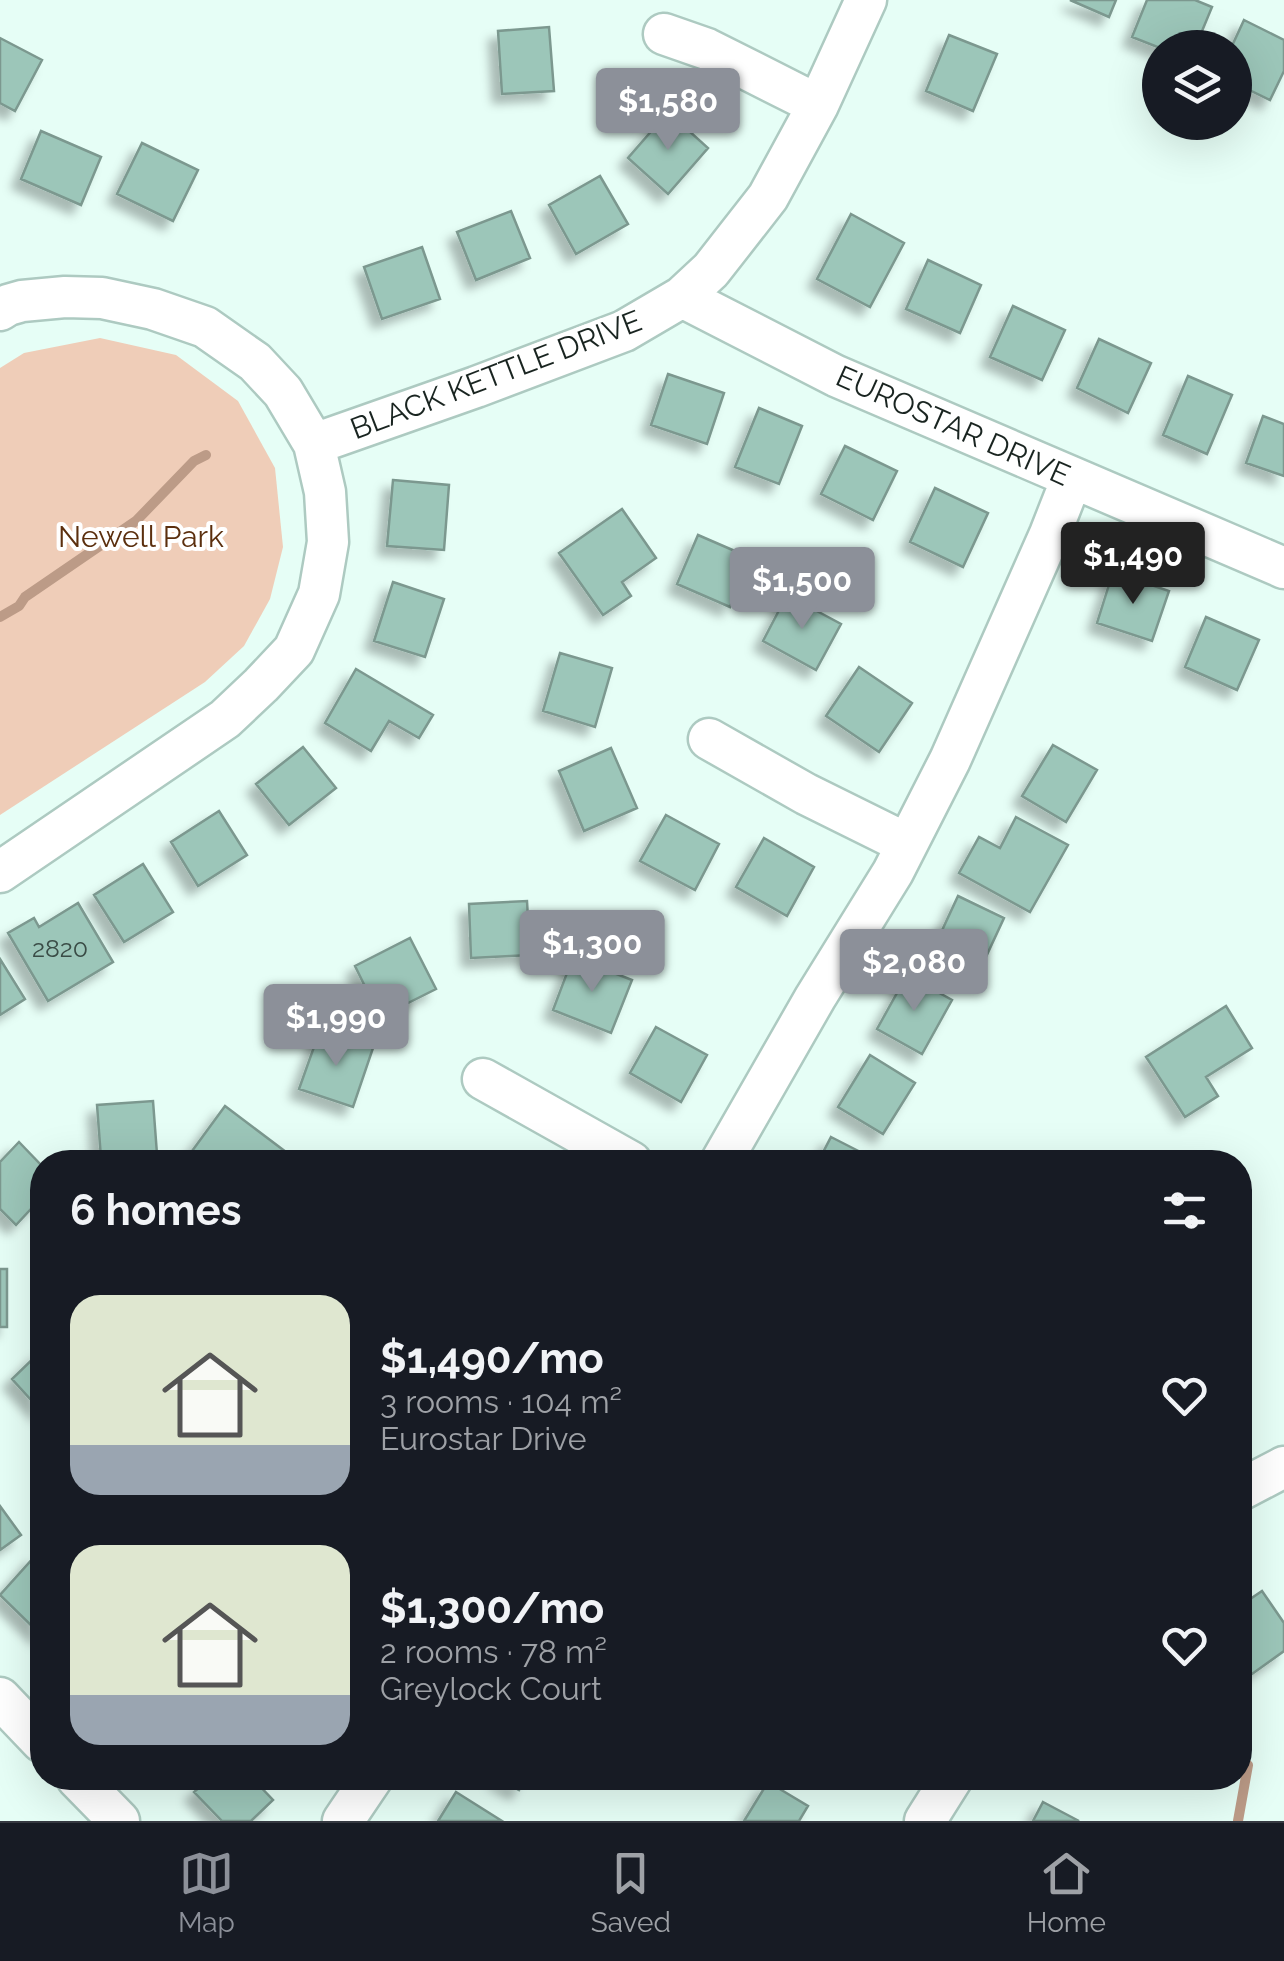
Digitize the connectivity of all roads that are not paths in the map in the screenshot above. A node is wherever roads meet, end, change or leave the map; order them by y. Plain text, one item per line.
1 (866, 0) edge
2 (664, 34) dead end
3 (818, 105) junction
4 (682, 297) junction
5 (3, 302) edge
6 (314, 444) junction
7 (1072, 478) junction
8 (1284, 568) edge
9 (709, 739) dead end
10 (907, 844) junction
11 (0, 872) edge
12 (483, 1079) dead end
13 (610, 1150) edge
14 (728, 1150) edge
15 (1284, 1467) edge
16 (1252, 1484) edge
17 (0, 1698) edge
18 (30, 1729) edge
19 (89, 1790) edge
20 (364, 1790) edge
21 (945, 1790) edge
22 (119, 1821) edge
23 (343, 1821) edge
24 (926, 1821) edge

1 - 3 street, BLACK KETTLE DRIVE
2 - 3 street
3 - 4 street, BLACK KETTLE DRIVE
4 - 6 street, BLACK KETTLE DRIVE
4 - 7 street, EUROSTAR DRIVE
5 - 6 street
6 - 11 street
7 - 8 street, EUROSTAR DRIVE
7 - 10 street
9 - 10 street
10 - 14 street
12 - 13 street
15 - 16 street
17 - 18 street
19 - 22 street
20 - 23 street
21 - 24 street

